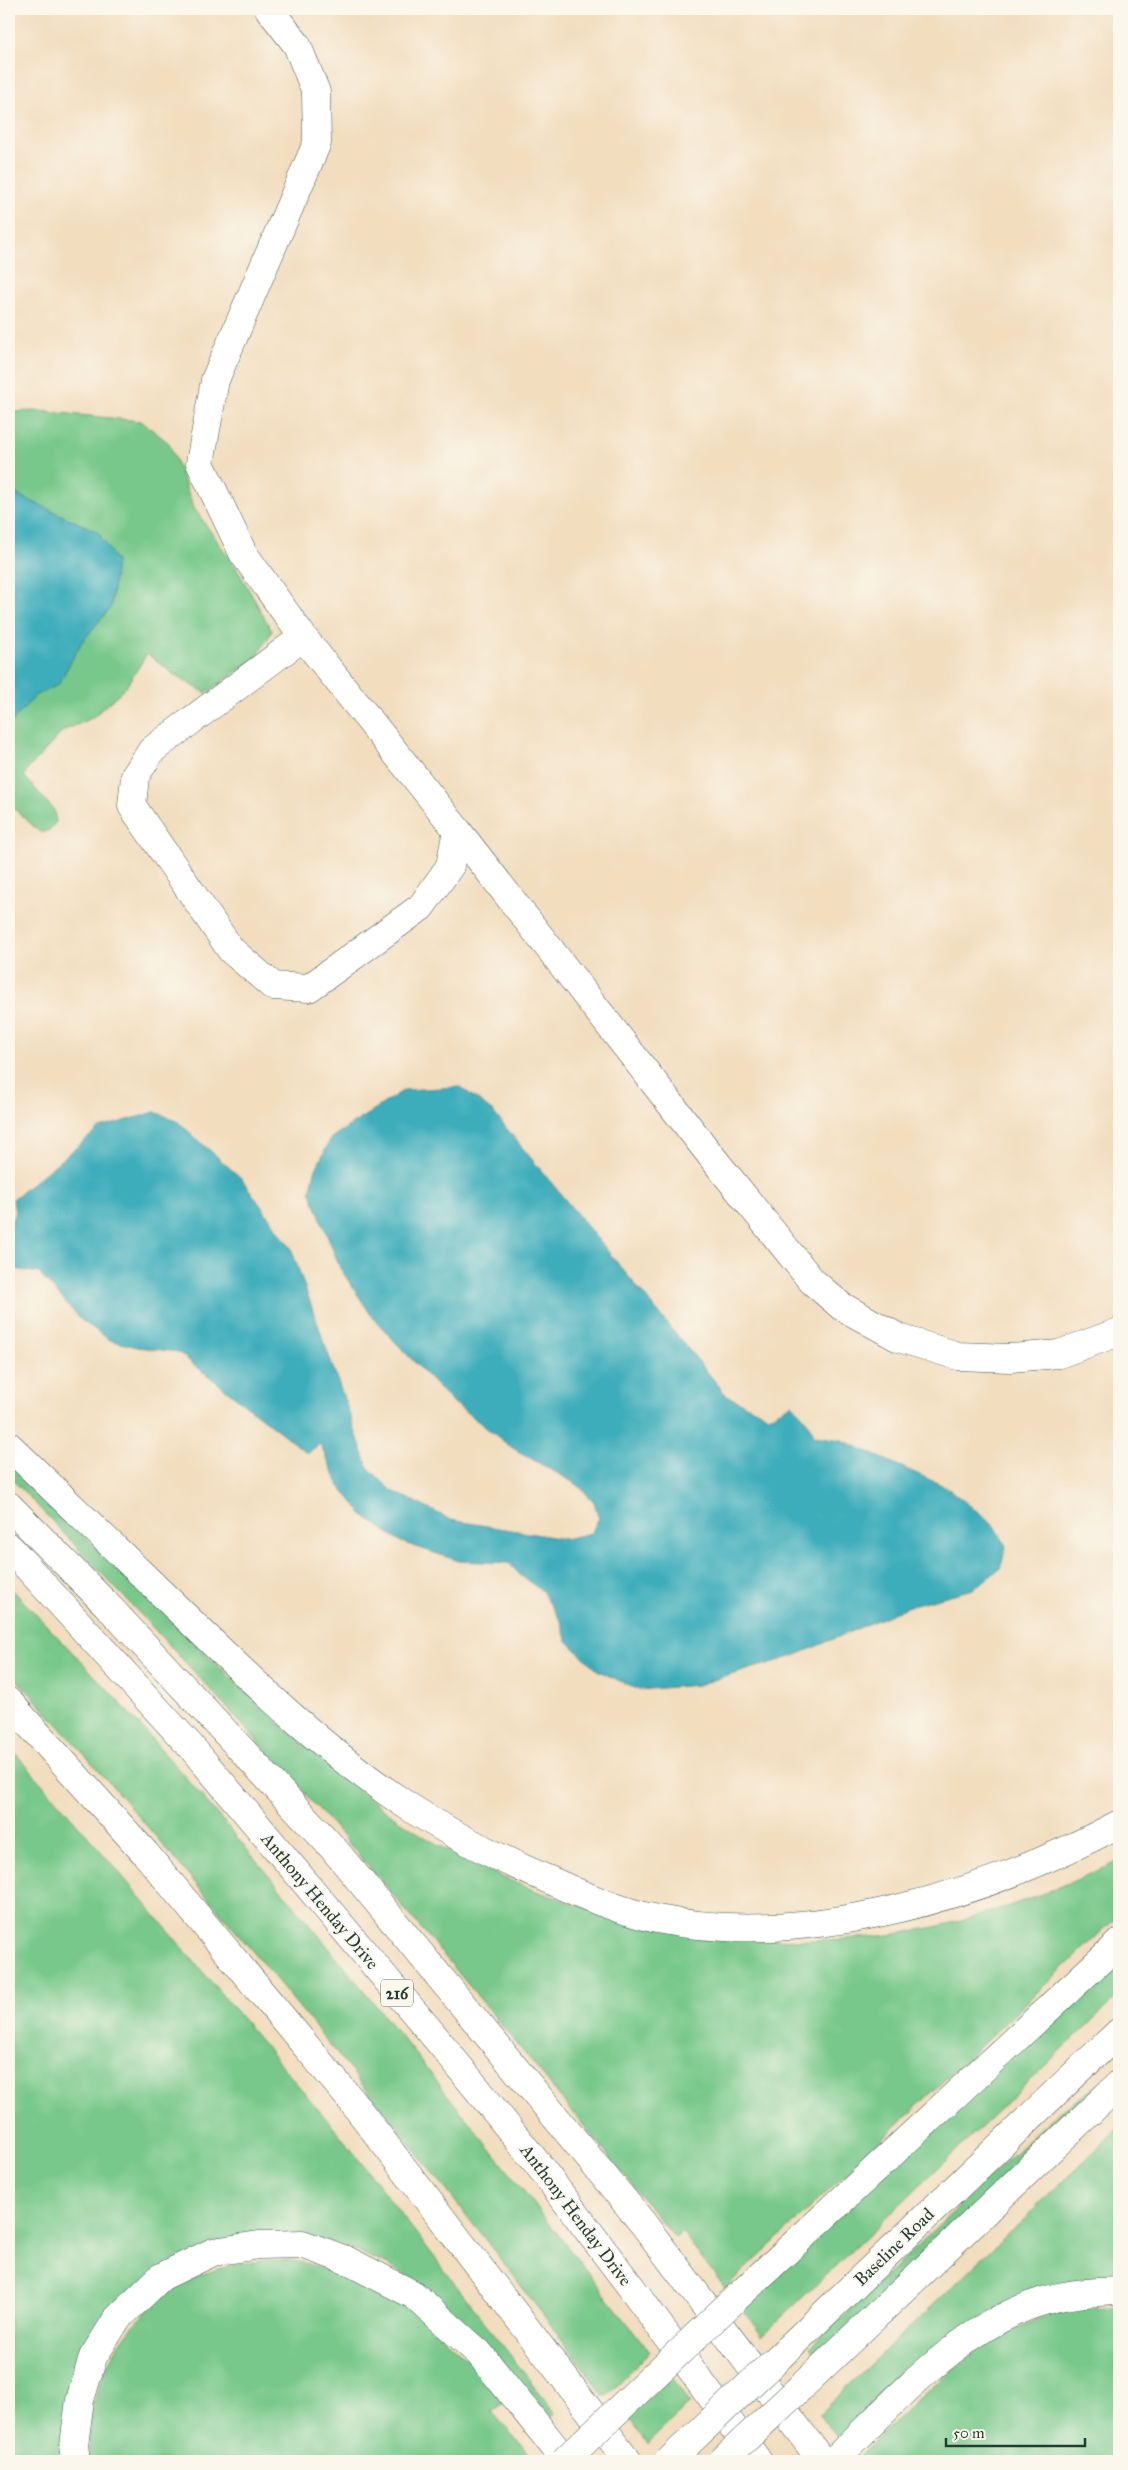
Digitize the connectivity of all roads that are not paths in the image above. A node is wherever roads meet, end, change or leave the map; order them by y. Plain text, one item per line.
1 (269, 9) edge
2 (303, 637) junction
3 (457, 830) junction
4 (1119, 1332) edge
5 (9, 1446) edge
6 (9, 1506) edge
7 (9, 1548) edge
8 (9, 1702) edge
9 (1119, 1824) edge
10 (1119, 1943) edge
11 (1119, 2032) edge
12 (1119, 2084) edge
13 (1119, 2291) edge
14 (840, 2455) edge
15 (76, 2461) edge
16 (565, 2461) edge
17 (628, 2461) edge
18 (669, 2461) edge
19 (722, 2461) edge
20 (758, 2461) edge
21 (822, 2461) edge

1 - 2 main road
2 - 3 main road
2 - 3 main road
3 - 4 main road
5 - 9 main road
6 - 21 main road
7 - 20 main road, Anthony Henday Drive / 216
8 - 17 main road
10 - 16 main road, bridge
11 - 18 main road, Baseline Road, bridge
12 - 19 main road, Baseline Road, bridge
13 - 14 main road
15 - 16 main road

